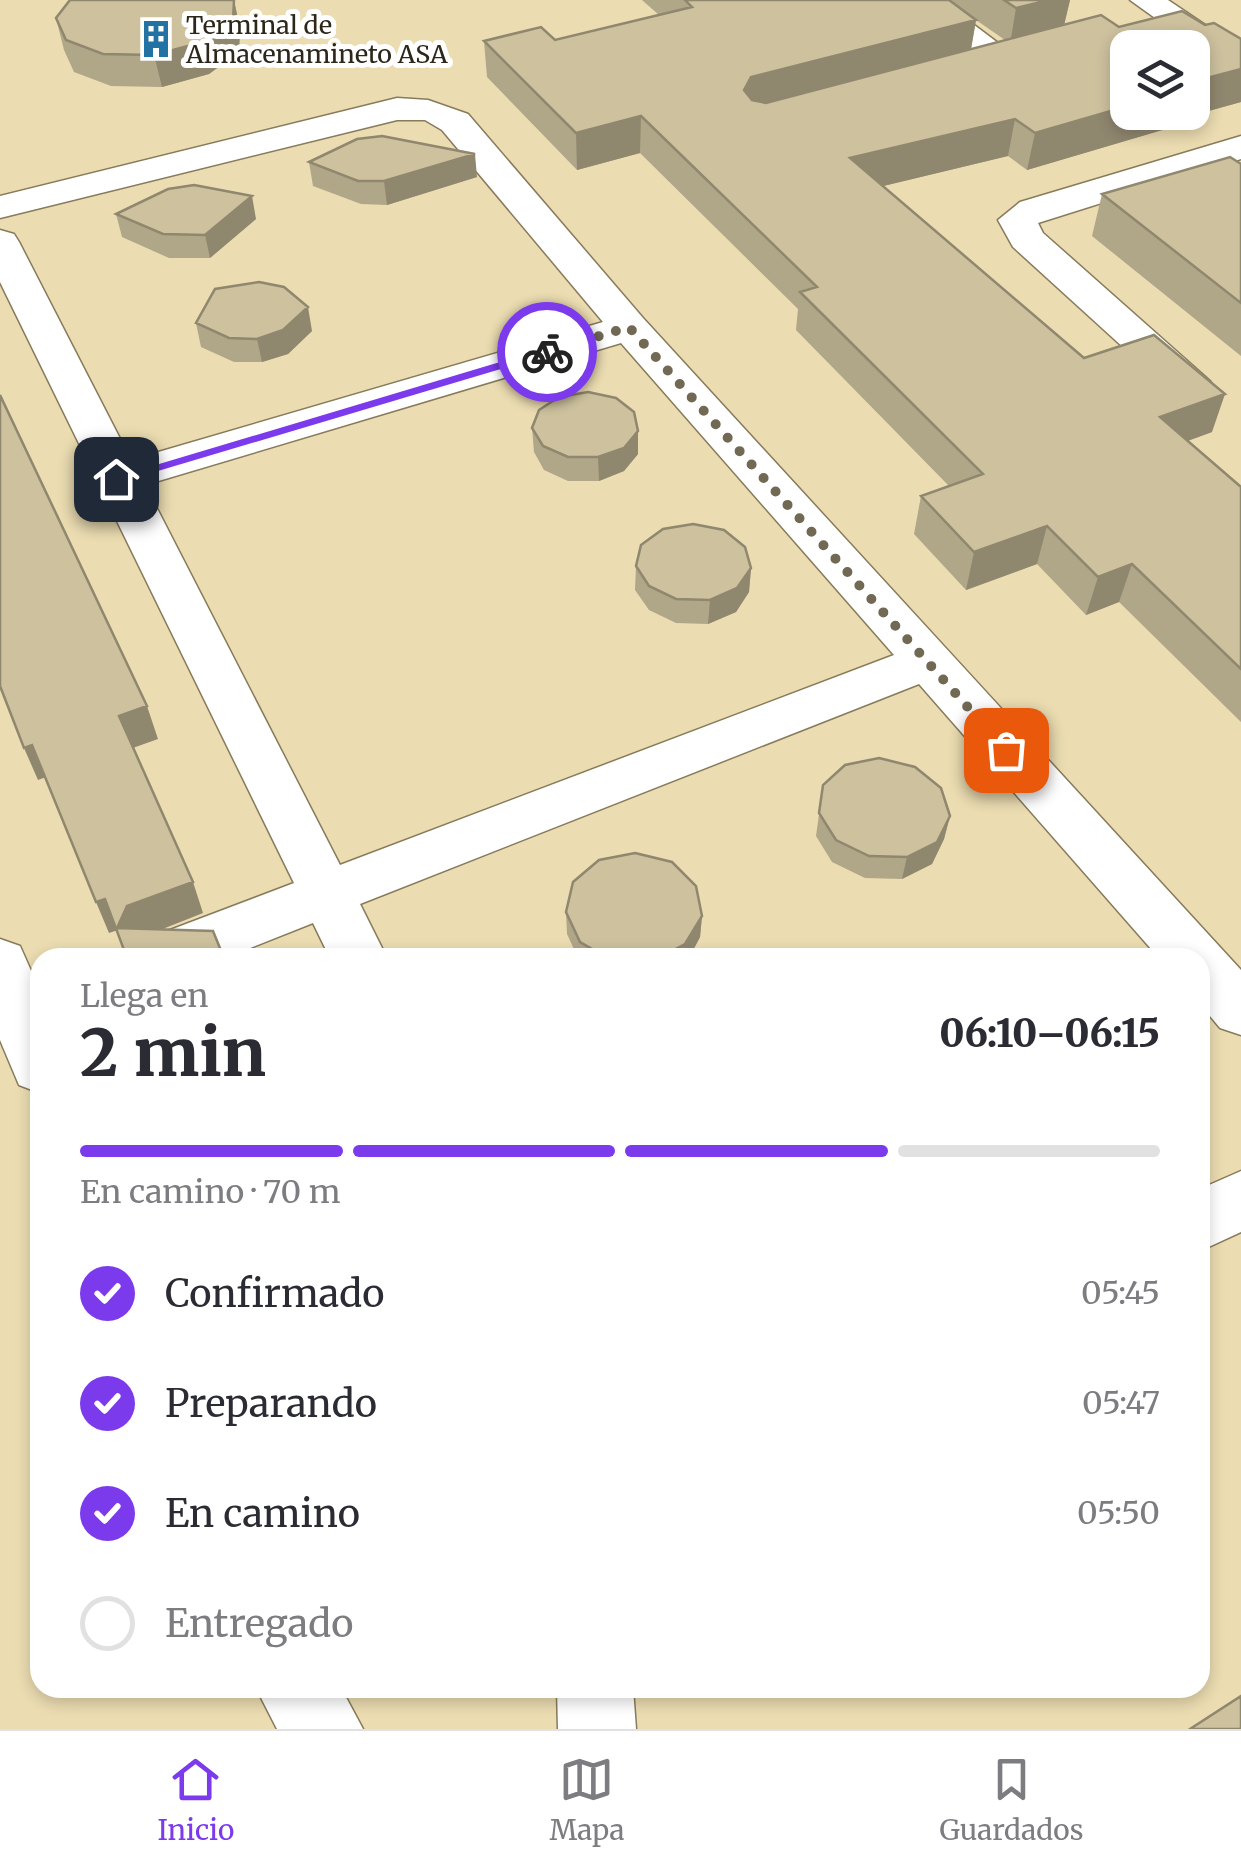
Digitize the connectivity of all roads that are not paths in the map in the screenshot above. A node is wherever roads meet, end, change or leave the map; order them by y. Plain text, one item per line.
1 (920, 0) edge
2 (1150, 14) edge
3 (1042, 52) edge
4 (1004, 61) junction
5 (1241, 64) edge
6 (967, 71) edge
7 (1241, 147) edge
8 (0, 206) edge
9 (0, 242) edge
10 (629, 327) junction
11 (1212, 405) edge
12 (116, 479) junction
13 (925, 662) junction
14 (329, 893) junction
15 (187, 948) edge
16 (354, 948) edge
17 (1185, 948) edge
18 (1210, 975) edge
19 (20, 993) edge
20 (1241, 1010) edge
21 (30, 1030) edge
22 (1241, 1200) edge
23 (1210, 1216) edge
24 (595, 1698) edge
25 (597, 1729) edge

1 - 4 street
2 - 5 street
3 - 4 street
4 - 6 street
7 - 11 street
8 - 10 street
9 - 12 street
10 - 12 street
10 - 13 street
12 - 14 street
13 - 14 street
13 - 17 street
14 - 15 street
14 - 16 street
18 - 20 street
19 - 21 street
22 - 23 street
24 - 25 street

